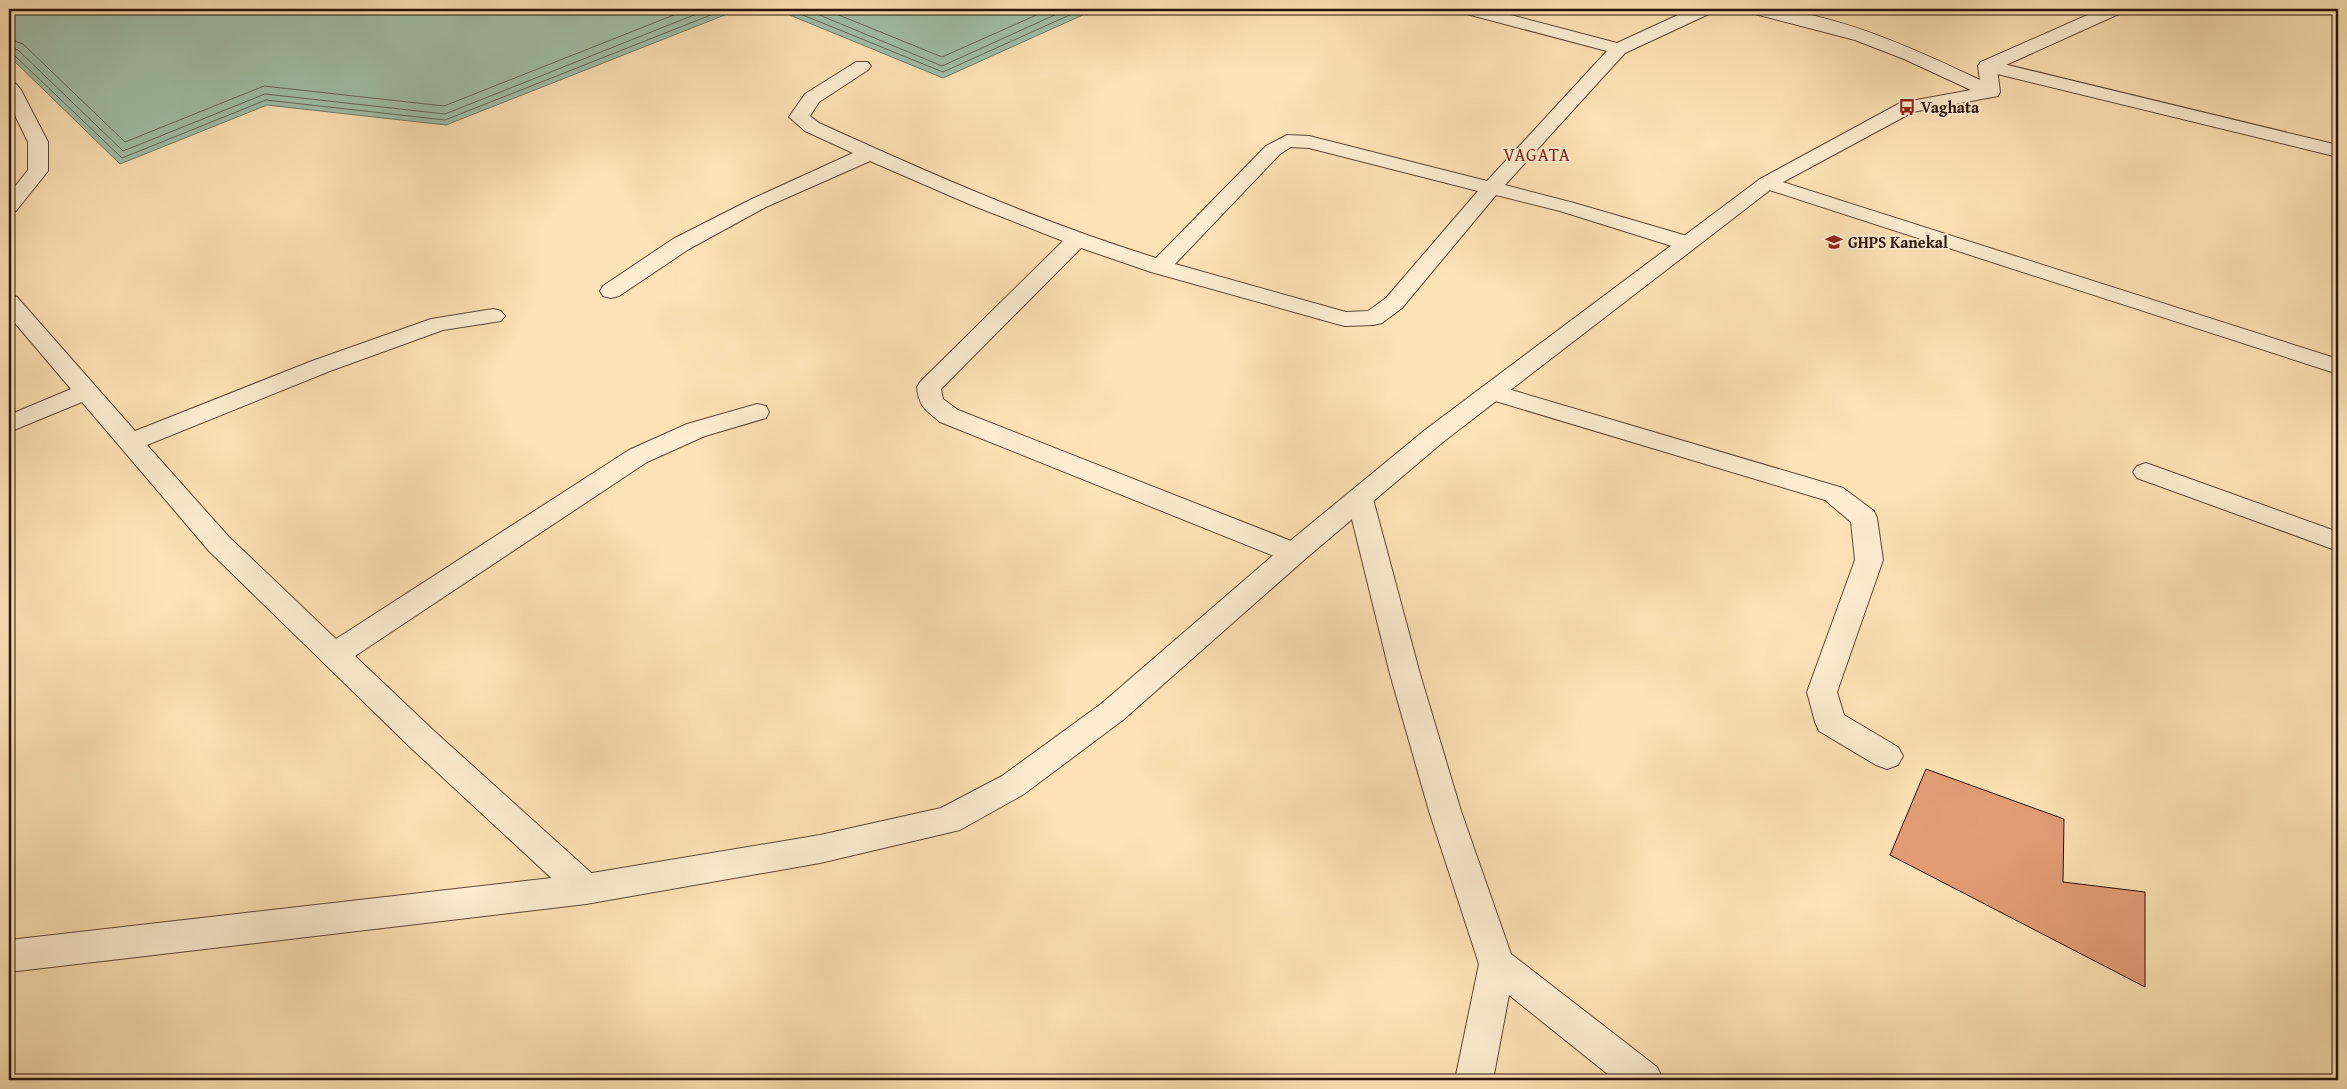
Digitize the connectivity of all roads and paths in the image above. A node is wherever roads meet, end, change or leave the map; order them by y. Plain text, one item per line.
1 (1469, 9) edge
2 (1705, 9) edge
3 (1757, 9) edge
4 (2115, 9) edge
5 (1619, 49) junction
6 (862, 66) dead end
7 (1989, 79) junction
8 (9, 88) edge
9 (2338, 151) edge
10 (870, 154) junction
11 (1767, 183) junction
12 (1491, 188) junction
13 (9, 207) edge
14 (1077, 239) junction
15 (1686, 243) junction
16 (1159, 266) junction
17 (611, 290) dead end
18 (9, 302) edge
19 (493, 316) dead end
20 (2338, 366) edge
21 (87, 391) junction
22 (1491, 392) junction
23 (758, 412) dead end
24 (9, 424) edge
25 (131, 442) junction
26 (2146, 472) dead end
27 (1360, 500) junction
28 (2338, 542) edge
29 (1294, 553) junction
30 (334, 655) junction
31 (1887, 756) dead end
32 (586, 889) junction
33 (9, 956) edge
34 (1497, 964) junction
35 (1474, 1080) edge
36 (1644, 1080) edge

1 - 5 street
2 - 5 street
3 - 7 street
4 - 7 street
5 - 12 street
6 - 10 street
7 - 9 street
7 - 11 street
8 - 13 street
10 - 14 street
10 - 17 street
11 - 15 street
11 - 20 street
12 - 15 street
12 - 16 street
12 - 16 street
14 - 16 street
14 - 29 street
15 - 22 street
18 - 21 street
19 - 25 street
21 - 24 street
21 - 25 street
22 - 27 street
22 - 31 street
23 - 30 street
25 - 30 street
26 - 28 street
27 - 29 street
27 - 34 street
29 - 32 street
30 - 32 street
32 - 33 street
34 - 35 street
34 - 36 street

